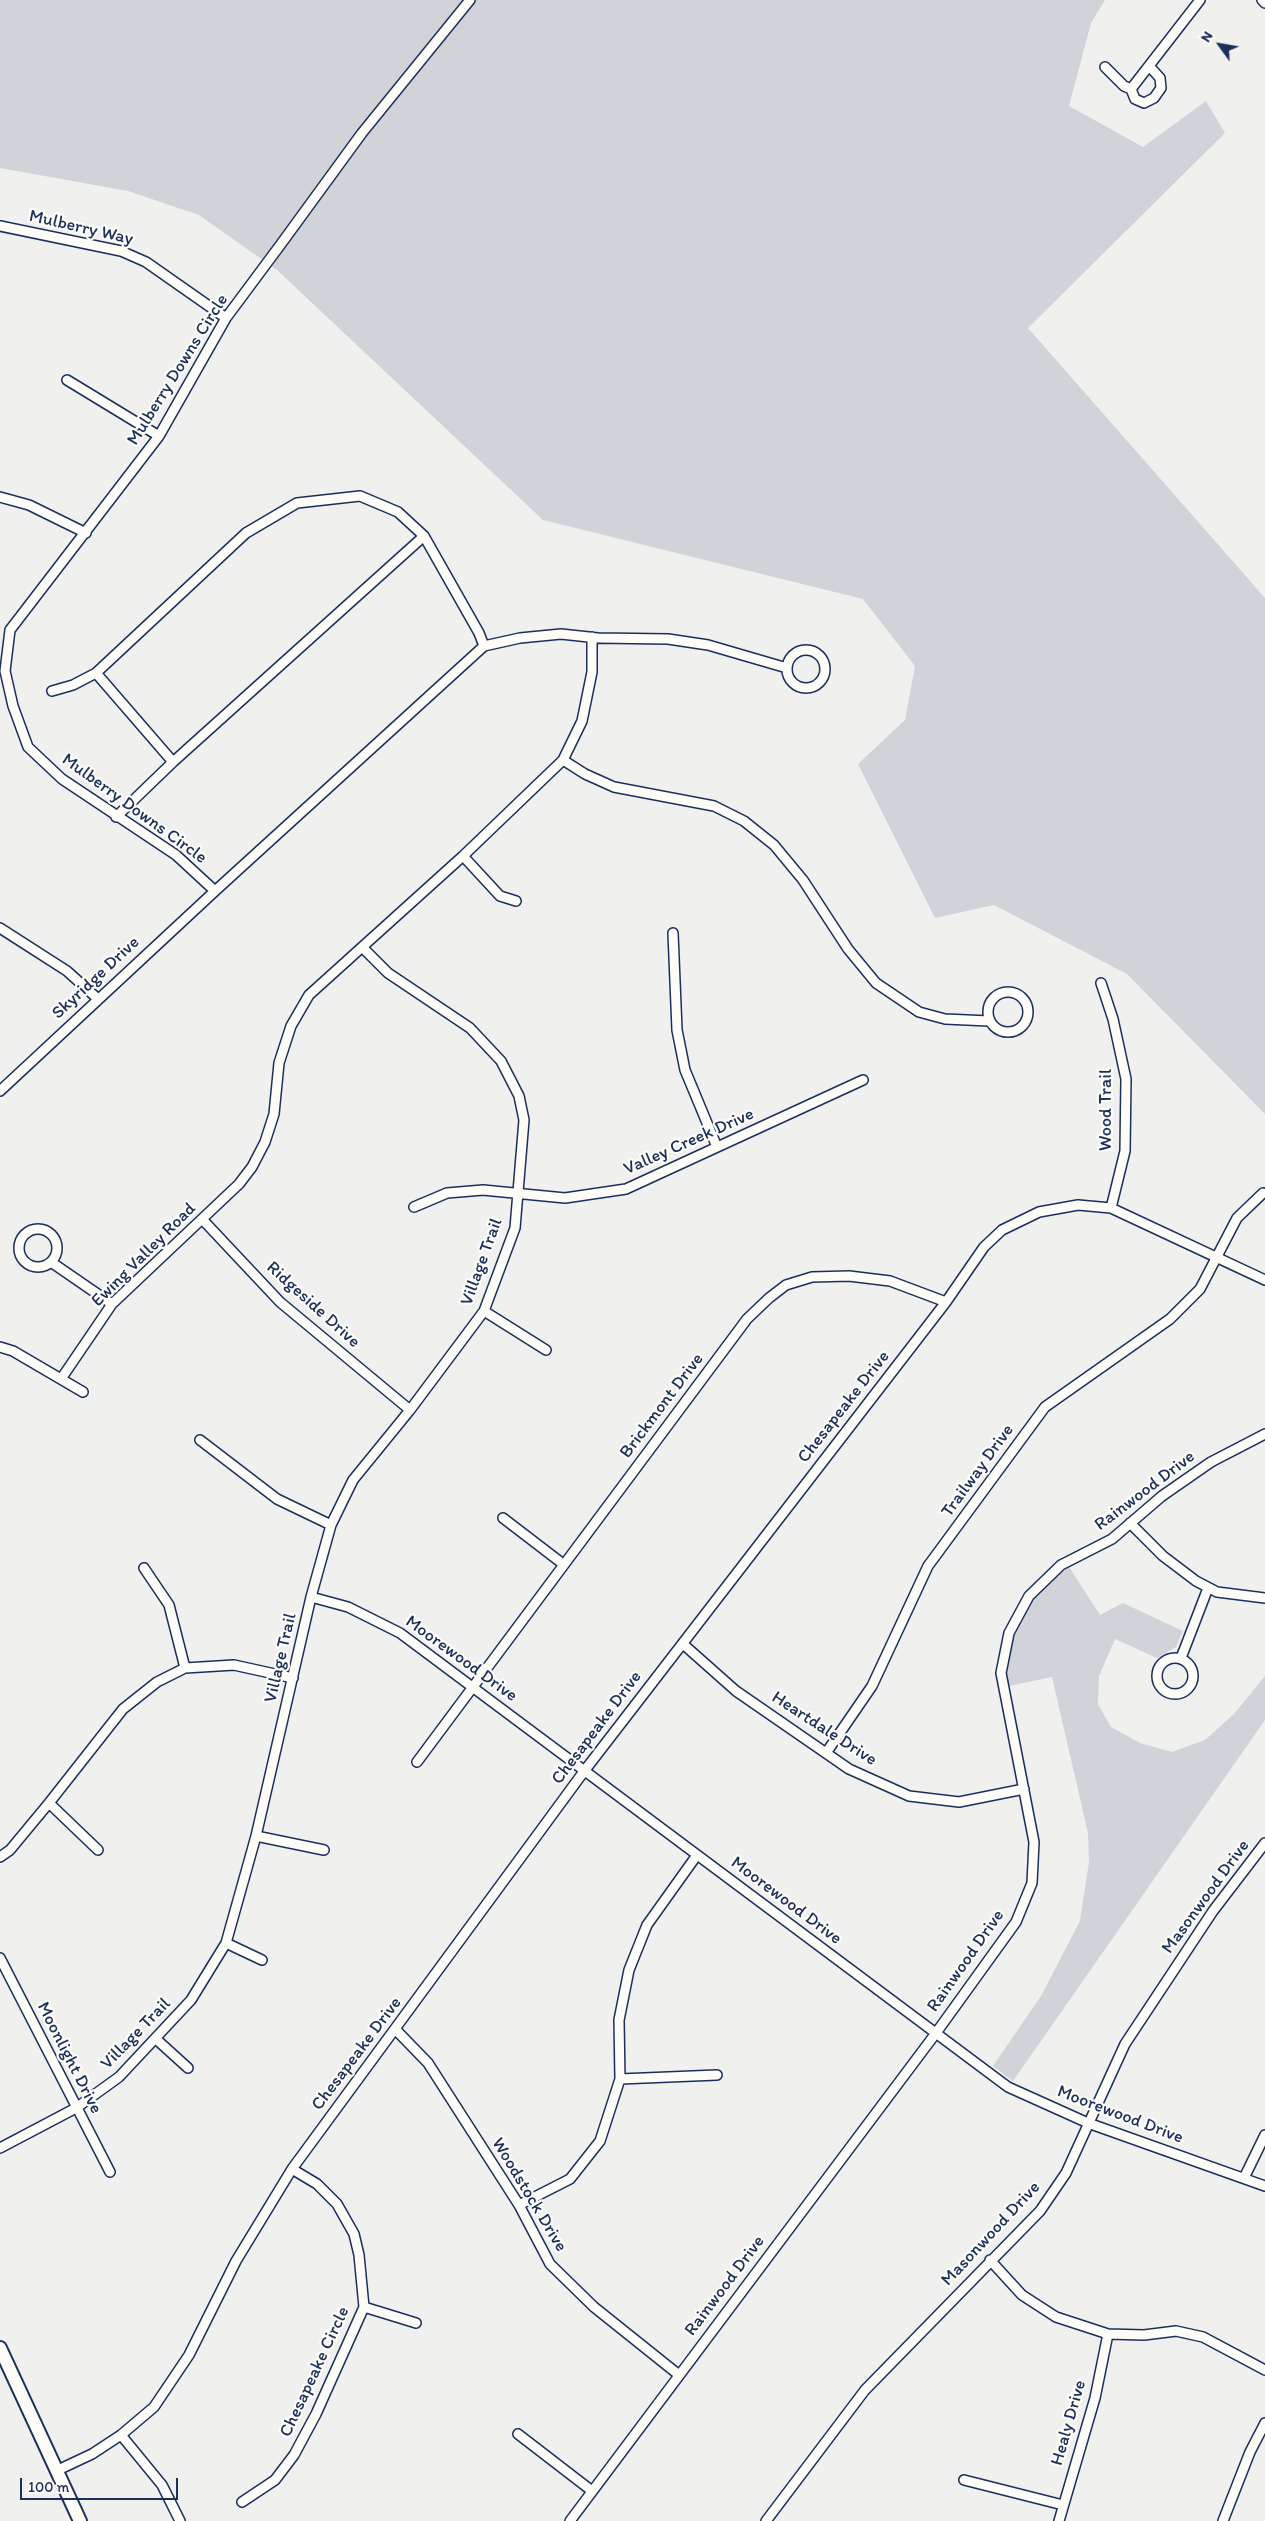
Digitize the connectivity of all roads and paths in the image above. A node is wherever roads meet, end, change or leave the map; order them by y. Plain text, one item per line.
1 (470, 0) edge
2 (1200, 0) edge
3 (1262, 0) edge
4 (1265, 2) edge
5 (1105, 67) dead end
6 (1150, 67) junction
7 (1131, 89) junction
8 (0, 226) edge
9 (226, 318) junction
10 (67, 380) dead end
11 (159, 436) junction
12 (0, 497) edge
13 (86, 532) junction
14 (424, 536) junction
15 (0, 628) edge
16 (10, 630) junction
17 (592, 638) junction
18 (484, 646) junction
19 (786, 668) junction
20 (96, 673) junction
21 (52, 691) dead end
22 (563, 760) junction
23 (173, 762) junction
24 (116, 817) junction
25 (462, 856) junction
26 (215, 891) junction
27 (516, 901) dead end
28 (0, 928) edge
29 (673, 934) dead end
30 (363, 948) junction
31 (1101, 982) dead end
32 (98, 999) junction
33 (990, 1021) junction
34 (863, 1080) dead end
35 (0, 1090) edge
36 (717, 1147) junction
37 (519, 1193) junction
38 (1263, 1193) dead end
39 (414, 1206) dead end
40 (1111, 1208) junction
41 (202, 1219) junction
42 (1217, 1259) junction
43 (51, 1262) junction
44 (1265, 1280) edge
45 (946, 1302) junction
46 (112, 1304) junction
47 (484, 1311) junction
48 (0, 1347) edge
49 (546, 1350) dead end
50 (61, 1379) junction
51 (84, 1392) dead end
52 (410, 1410) junction
53 (1265, 1434) edge
54 (200, 1440) dead end
55 (503, 1518) dead end
56 (1130, 1523) junction
57 (331, 1525) junction
58 (563, 1564) junction
59 (144, 1568) dead end
60 (1208, 1588) junction
61 (311, 1598) junction
62 (1265, 1598) edge
63 (683, 1644) junction
64 (1181, 1658) junction
65 (185, 1668) junction
66 (292, 1678) junction
67 (473, 1686) junction
68 (826, 1753) junction
69 (417, 1762) dead end
70 (585, 1770) junction
71 (1024, 1789) junction
72 (49, 1803) junction
73 (256, 1836) junction
74 (1265, 1843) edge
75 (98, 1850) dead end
76 (324, 1850) dead end
77 (697, 1855) junction
78 (0, 1857) edge
79 (226, 1943) junction
80 (0, 1958) edge
81 (262, 1960) dead end
82 (396, 2030) junction
83 (936, 2033) junction
84 (156, 2039) junction
85 (188, 2068) dead end
86 (717, 2075) dead end
87 (620, 2079) junction
88 (76, 2108) junction
89 (1088, 2123) junction
90 (1265, 2135) edge
91 (0, 2148) edge
92 (292, 2169) junction
93 (110, 2172) dead end
94 (1244, 2178) junction
95 (1265, 2186) edge
96 (520, 2205) junction
97 (990, 2260) junction
98 (364, 2307) junction
99 (416, 2323) dead end
100 (1108, 2334) junction
101 (0, 2348) edge
102 (1265, 2370) edge
103 (679, 2374) junction
104 (1265, 2423) edge
105 (518, 2434) dead end
106 (121, 2436) junction
107 (58, 2470) junction
108 (964, 2480) dead end
109 (592, 2491) junction
110 (242, 2502) dead end
111 (1063, 2505) junction
112 (80, 2521) edge
113 (180, 2521) edge
114 (570, 2521) edge
115 (766, 2521) edge
116 (1059, 2521) edge
117 (1223, 2521) edge

1 - 9 street, Mulberry Downs Circle
2 - 6 street
3 - 4 street
5 - 7 street
6 - 7 street
6 - 7 street
8 - 9 street, Mulberry Way
9 - 11 street, Mulberry Downs Circle
10 - 11 street
11 - 13 street, Mulberry Downs Circle
12 - 13 street
13 - 16 street, Mulberry Downs Circle
14 - 18 street
14 - 20 street
14 - 23 street
15 - 16 street
16 - 24 street, Mulberry Downs Circle
17 - 18 street
17 - 19 street
17 - 22 street
18 - 26 street
19 - 19 street
20 - 21 street
20 - 23 street
22 - 25 street, Ewing Valley Road
22 - 33 street
23 - 24 street
24 - 26 street, Mulberry Downs Circle
25 - 27 street
25 - 30 street, Ewing Valley Road
26 - 32 street, Skyridge Drive
28 - 32 street
29 - 36 street
30 - 37 street, Village Trail
30 - 41 street, Ewing Valley Road
31 - 40 street, Wood Trail
32 - 35 street, Skyridge Drive
33 - 33 street
34 - 36 street, Valley Creek Drive
36 - 37 street, Valley Creek Drive
37 - 39 street, Valley Creek Drive
37 - 47 street, Village Trail
38 - 42 street, Trailway Drive
40 - 42 street, Chesapeake Drive
40 - 45 street, Chesapeake Drive
41 - 46 street, Ewing Valley Road
41 - 52 street, Ridgeside Drive
42 - 44 street, Chesapeake Drive
42 - 68 street, Trailway Drive
43 - 43 street
43 - 46 street
45 - 58 street, Brickmont Drive
45 - 63 street, Chesapeake Drive
46 - 50 street, Ewing Valley Road
47 - 49 street
47 - 52 street, Village Trail
48 - 50 street
50 - 51 street
52 - 57 street, Village Trail
53 - 56 street, Rainwood Drive
54 - 57 street
55 - 58 street
56 - 60 street
56 - 71 street, Rainwood Drive
57 - 61 street, Village Trail
58 - 67 street, Brickmont Drive
59 - 65 street
60 - 62 street
60 - 64 street
61 - 66 street, Village Trail
61 - 67 street, Moorewood Drive
63 - 68 street, Heartdale Drive
63 - 70 street, Chesapeake Drive
64 - 64 street
65 - 66 street
65 - 72 street
66 - 73 street, Village Trail
67 - 69 street, Brickmont Drive
67 - 70 street, Moorewood Drive
68 - 71 street, Heartdale Drive
70 - 77 street, Moorewood Drive
70 - 82 street, Chesapeake Drive
71 - 83 street, Rainwood Drive
72 - 75 street
72 - 78 street
73 - 76 street
73 - 79 street, Village Trail
74 - 89 street, Masonwood Drive
77 - 83 street, Moorewood Drive
77 - 87 street
79 - 81 street
79 - 84 street, Village Trail
80 - 88 street, Moonlight Drive
82 - 92 street, Chesapeake Drive
82 - 96 street, Woodstock Drive
83 - 89 street, Moorewood Drive
83 - 103 street, Rainwood Drive
84 - 85 street
84 - 88 street, Village Trail
86 - 87 street
87 - 96 street
88 - 91 street, Village Trail
88 - 93 street, Moonlight Drive
89 - 94 street, Moorewood Drive
89 - 97 street, Masonwood Drive
90 - 94 street
92 - 98 street, Chesapeake Circle
92 - 106 street, Chesapeake Drive
94 - 95 street, Moorewood Drive
96 - 103 street, Woodstock Drive
97 - 100 street
97 - 115 street, Masonwood Drive
98 - 99 street
98 - 110 street, Chesapeake Circle
100 - 102 street
100 - 111 street, Healy Drive
101 - 107 main road
103 - 109 street, Rainwood Drive
104 - 117 street
105 - 109 street
106 - 107 street, Chesapeake Drive
106 - 113 street
107 - 112 main road
108 - 111 street
109 - 114 street, Rainwood Drive
111 - 116 street, Healy Drive

